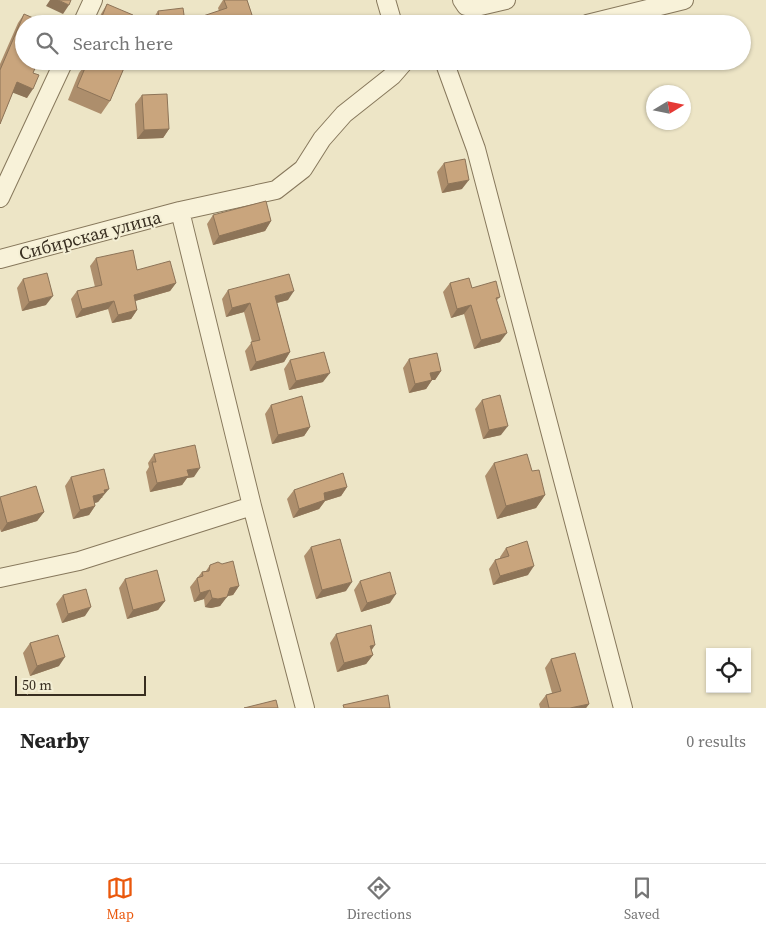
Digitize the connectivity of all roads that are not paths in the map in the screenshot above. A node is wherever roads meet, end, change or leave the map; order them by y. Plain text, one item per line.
1 (93, 0) edge
2 (386, 0) edge
3 (462, 0) edge
4 (506, 0) edge
5 (684, 0) edge
6 (86, 15) edge
7 (390, 15) edge
8 (623, 15) edge
9 (60, 70) edge
10 (397, 70) edge
11 (447, 70) edge
12 (0, 198) edge
13 (180, 211) junction
14 (0, 260) edge
15 (252, 506) junction
16 (0, 578) edge
17 (305, 708) edge
18 (623, 708) edge

1 - 6 street
2 - 7 street
3 - 4 street
5 - 8 street
9 - 12 street
10 - 13 street, Сибирская улица
11 - 18 street
13 - 14 street, Сибирская улица
13 - 15 street
15 - 16 street
15 - 17 street

